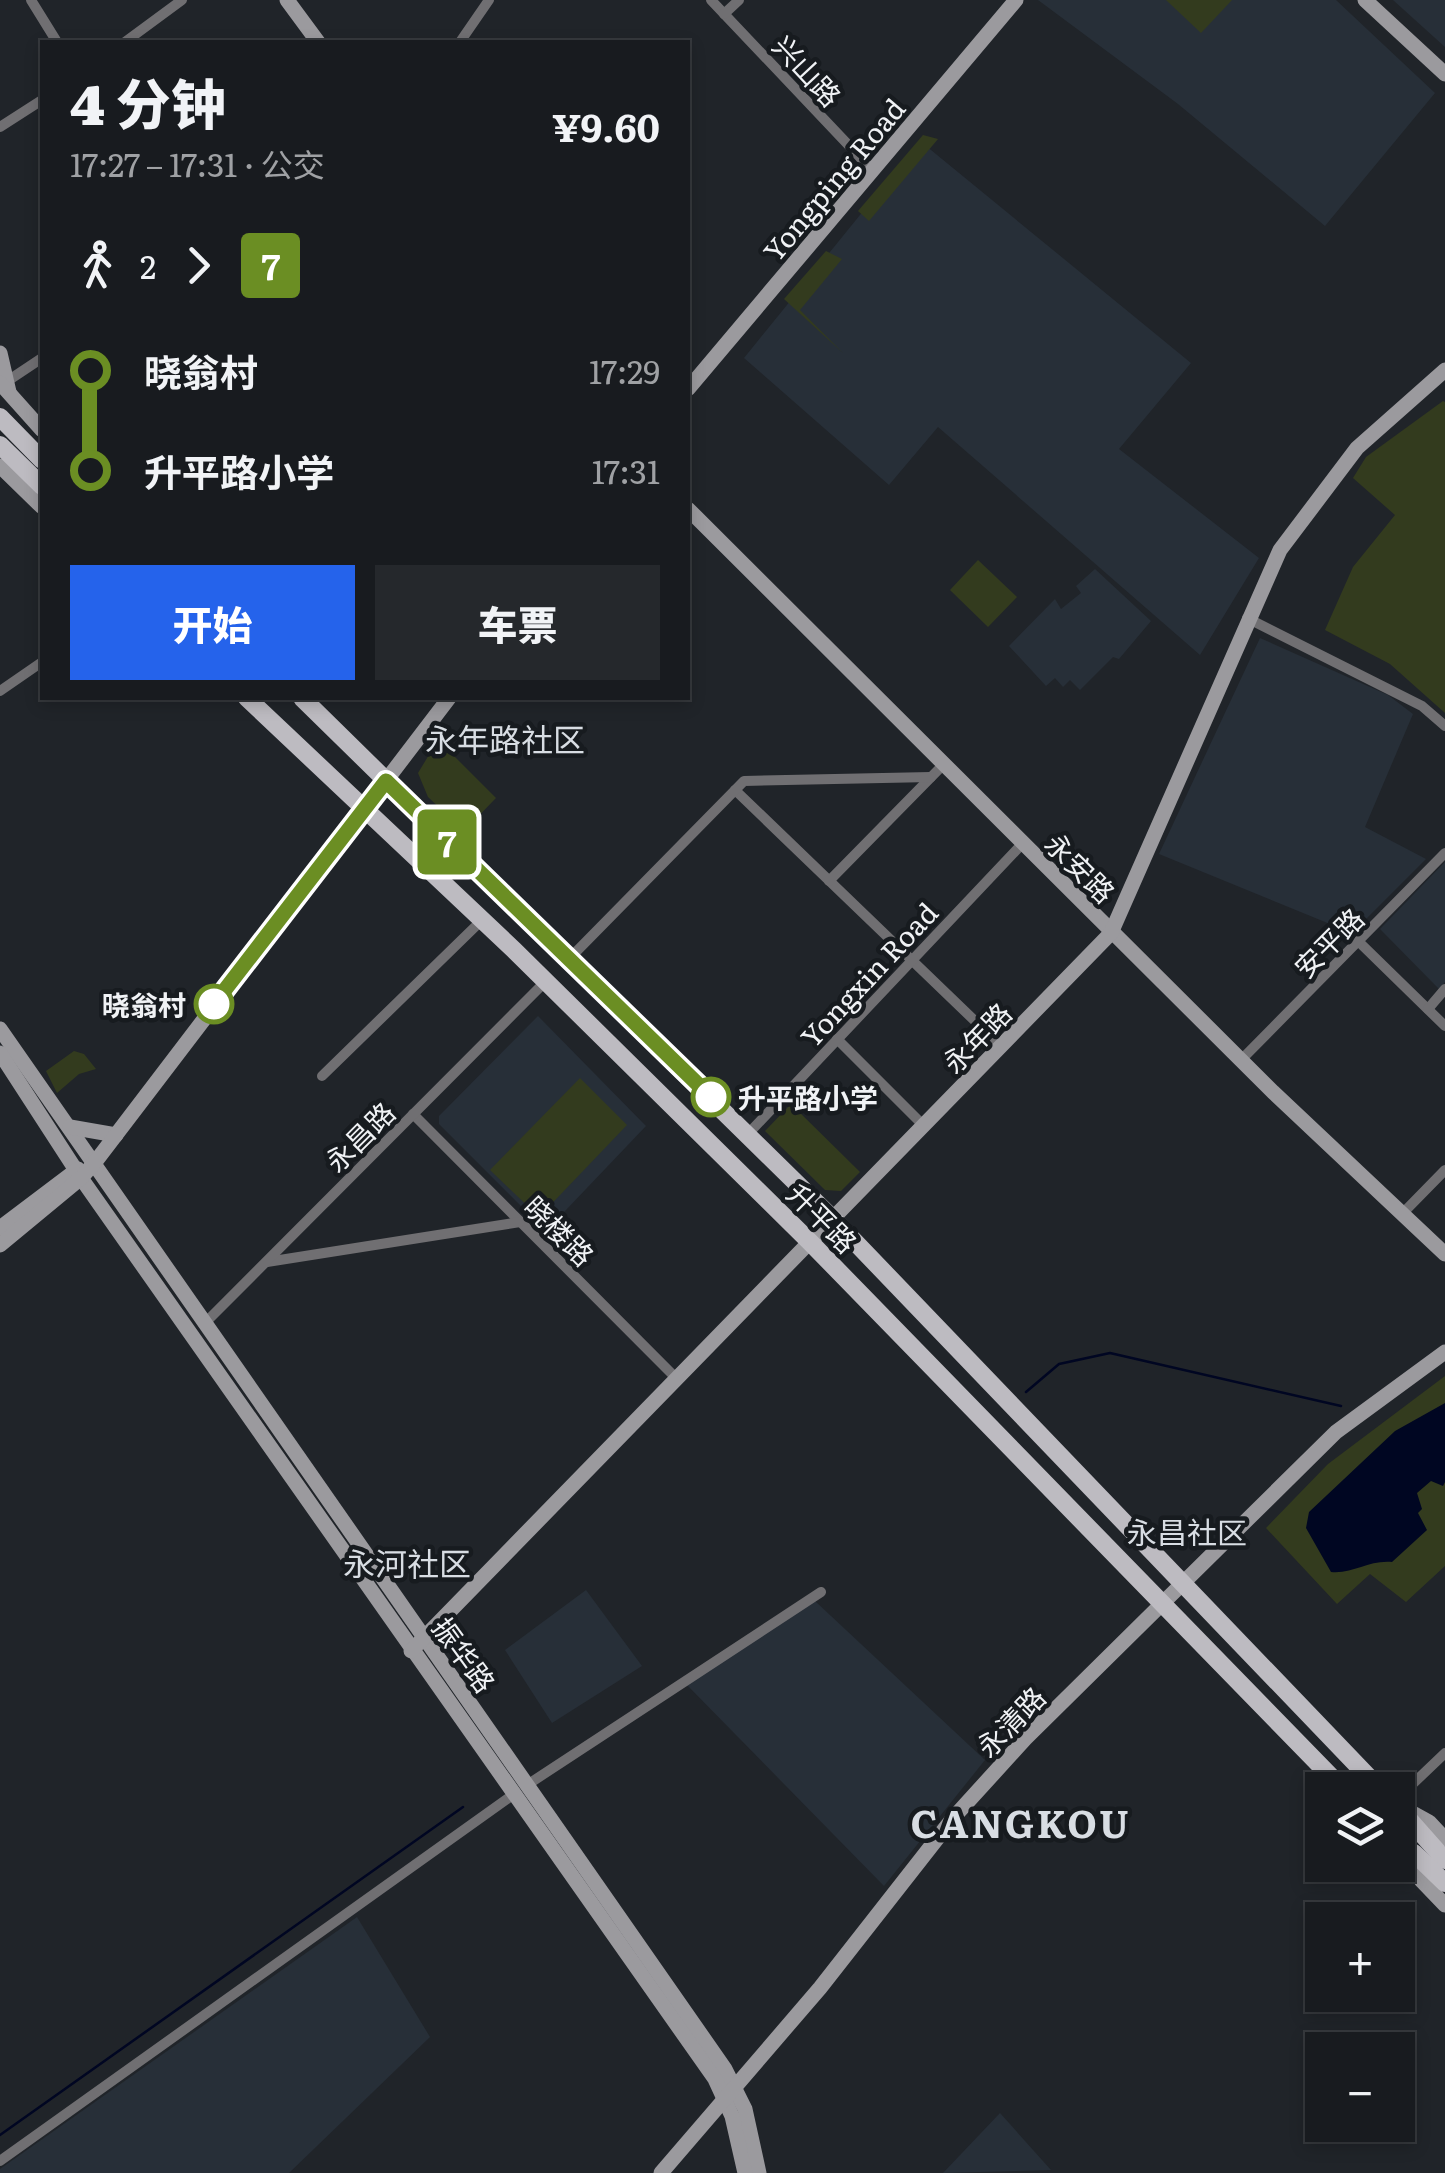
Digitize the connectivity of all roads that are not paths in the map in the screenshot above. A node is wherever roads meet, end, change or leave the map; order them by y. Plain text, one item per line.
1 (31, 0) edge
2 (182, 0) edge
3 (286, 0) edge
4 (490, 0) edge
5 (711, 0) edge
6 (739, 0) edge
7 (1016, 0) edge
8 (1364, 0) edge
9 (724, 14) junction
10 (57, 40) edge
11 (128, 40) edge
12 (316, 40) edge
13 (461, 40) edge
14 (1445, 74) edge
15 (40, 101) edge
16 (0, 127) edge
17 (873, 171) junction
18 (0, 353) edge
19 (40, 360) edge
20 (1445, 370) edge
21 (6, 385) edge
22 (690, 387) edge
23 (0, 417) edge
24 (40, 428) edge
25 (0, 445) edge
26 (40, 458) edge
27 (0, 466) edge
28 (40, 484) edge
29 (40, 505) edge
30 (690, 511) edge
31 (1247, 618) junction
32 (40, 663) edge
33 (0, 691) edge
34 (250, 700) edge
35 (447, 700) edge
36 (314, 703) edge
37 (1445, 726) edge
38 (937, 771) junction
39 (386, 781) junction
40 (735, 790) junction
41 (364, 809) junction
42 (1022, 844) junction
43 (1445, 853) edge
44 (829, 881) junction
45 (482, 920) junction
46 (1112, 932) junction
47 (1360, 943) junction
48 (912, 960) junction
49 (567, 961) junction
50 (544, 982) junction
51 (1445, 988) edge
52 (1428, 1009) junction
53 (1445, 1026) edge
54 (0, 1029) edge
55 (837, 1039) junction
56 (1002, 1047) junction
57 (0, 1053) edge
58 (1241, 1060) junction
59 (322, 1076) dead end
60 (413, 1114) junction
61 (924, 1126) junction
62 (69, 1127) junction
63 (116, 1135) junction
64 (747, 1135) junction
65 (96, 1161) junction
66 (1445, 1170) edge
67 (78, 1174) junction
68 (1402, 1214) junction
69 (833, 1219) junction
70 (520, 1222) junction
71 (0, 1228) edge
72 (809, 1241) junction
73 (0, 1245) edge
74 (1445, 1254) edge
75 (266, 1262) junction
76 (206, 1323) junction
77 (1445, 1352) edge
78 (676, 1378) junction
79 (1184, 1583) junction
80 (820, 1592) dead end
81 (1163, 1603) junction
82 (417, 1645) junction
83 (1445, 1753) edge
84 (1327, 1772) edge
85 (1364, 1772) edge
86 (1415, 1785) edge
87 (521, 1789) junction
88 (1415, 1813) edge
89 (1415, 1824) edge
90 (1445, 1839) edge
91 (1415, 1854) edge
92 (1445, 1860) edge
93 (1415, 1867) edge
94 (1445, 1883) edge
95 (1445, 1905) edge
96 (731, 2094) junction
97 (697, 2130) junction
98 (738, 2140) junction
99 (0, 2161) edge
100 (661, 2173) edge
101 (744, 2173) edge
102 (760, 2173) edge

1 - 10 street
2 - 11 street
3 - 12 street
4 - 13 street
5 - 9 street, 兴山路
6 - 9 street
7 - 17 street, Yongping Road
8 - 14 street
9 - 17 street, 兴山路
15 - 16 street
17 - 22 street, Yongping Road
18 - 21 street
19 - 21 street
20 - 31 street, 永年路
21 - 24 street
23 - 26 main road
25 - 28 main road
27 - 29 street
30 - 38 street, 永安路
31 - 37 street
31 - 46 street, 永年路
32 - 33 street
34 - 41 main road, 升平路
35 - 39 street
36 - 39 main road, 升平路
38 - 40 street
38 - 42 street, 永安路
38 - 44 street
39 - 41 street
39 - 49 main road, 升平路
40 - 44 street
40 - 49 street
41 - 45 main road, 升平路
41 - 63 street
42 - 46 street, 永安路
42 - 48 street, Yongxin Road
43 - 47 street, 安平路
44 - 48 street
45 - 50 main road, 升平路
45 - 59 street
46 - 56 street, 永年路
46 - 58 street, 永安路
47 - 52 street
47 - 58 street, 安平路
48 - 55 street, Yongxin Road
48 - 56 street
49 - 64 main road, 升平路
50 - 60 street, 永昌路
50 - 72 main road, 升平路
51 - 52 street
52 - 53 street
54 - 62 street, 振华路
55 - 61 street
55 - 64 street, Yongxin Road
56 - 61 street, 永年路
57 - 67 street, 振华路
58 - 68 street, 永安路
60 - 70 street, 晓楼路
60 - 75 street, 永昌路
61 - 69 street, 永年路
62 - 63 street
62 - 65 street, 振华路
63 - 65 street
64 - 69 main road, 升平路
65 - 67 street
65 - 76 street, 振华路
66 - 68 street
67 - 71 street
67 - 73 street
67 - 82 street, 振华路
68 - 74 street, 永安路
69 - 72 street, 永年路
69 - 79 main road, 升平路
70 - 75 street
70 - 78 street, 晓楼路
72 - 78 street, 永年路
72 - 81 main road, 升平路
75 - 76 street, 永昌路
76 - 82 street, 振华路
77 - 79 street, 永清路
78 - 82 street, 永年路
79 - 81 street, 永清路
79 - 85 main road, 升平路
80 - 87 street
81 - 84 main road, 升平路
81 - 96 street, 永清路
82 - 87 street, 振华路
83 - 86 street
87 - 96 street, 振华路
87 - 99 street
88 - 90 street
89 - 92 main road
91 - 94 main road
93 - 95 street
96 - 97 street, 永清路
96 - 98 street, 振华路
96 - 102 street, 振华路
97 - 98 street
97 - 100 street, 永清路
98 - 101 street, 振华路

